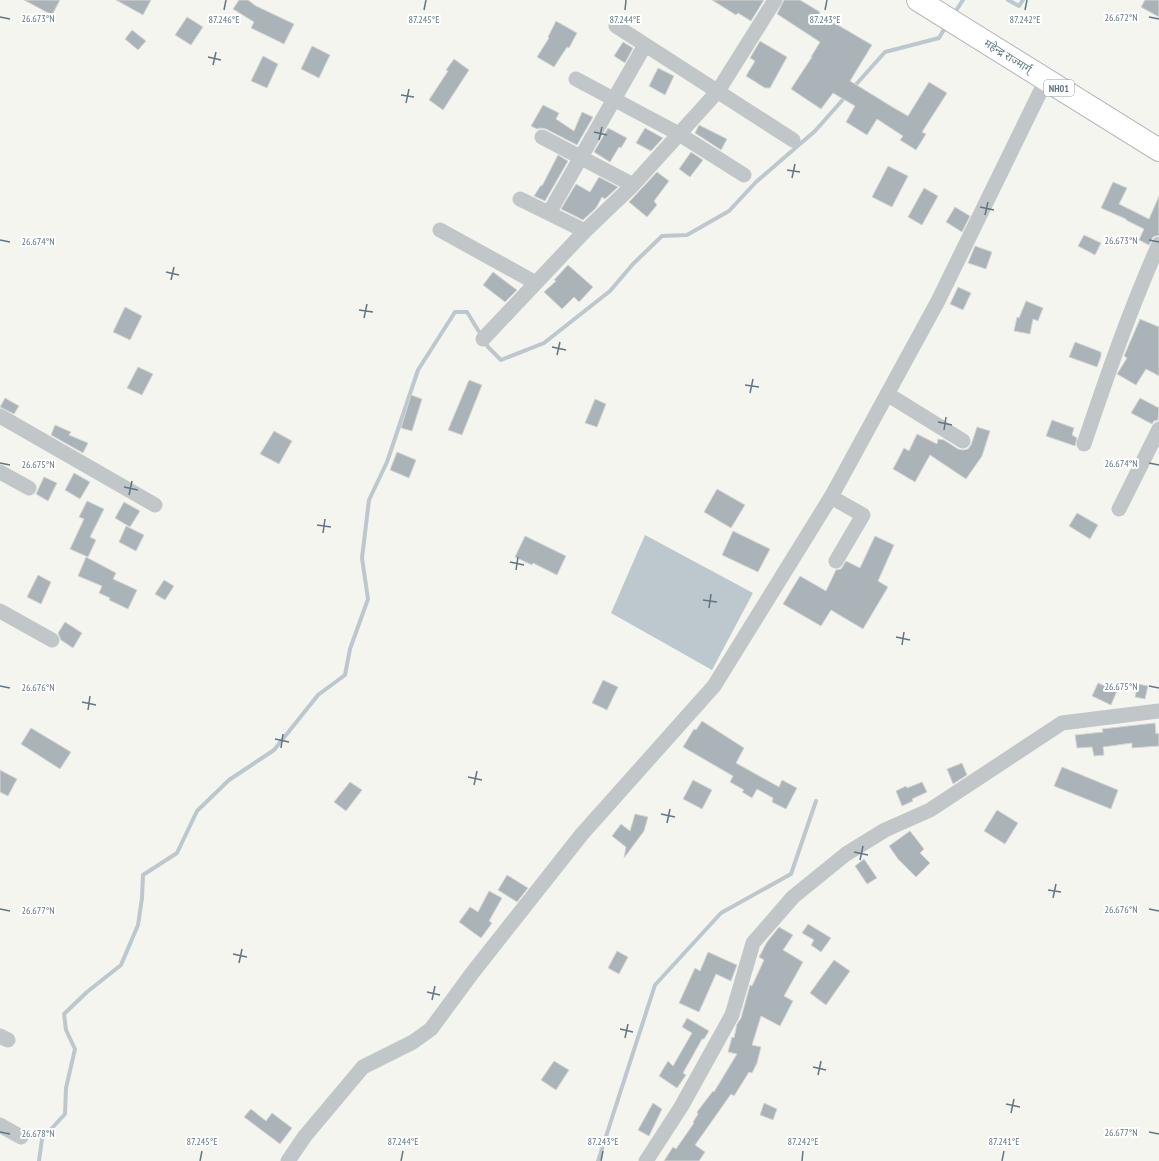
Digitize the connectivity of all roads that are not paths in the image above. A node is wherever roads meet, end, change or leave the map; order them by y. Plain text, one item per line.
1 (775, 0) edge
2 (918, 0) edge
3 (616, 26) dead end
4 (645, 45) junction
5 (576, 79) dead end
6 (1046, 80) junction
7 (718, 91) junction
8 (614, 100) junction
9 (679, 134) junction
10 (542, 137) dead end
11 (792, 140) dead end
12 (1159, 150) edge
13 (581, 158) junction
14 (744, 176) dead end
15 (633, 185) junction
16 (520, 199) dead end
17 (549, 214) junction
18 (440, 230) dead end
19 (585, 231) junction
20 (1159, 244) edge
21 (536, 283) junction
22 (483, 339) dead end
23 (887, 394) junction
24 (0, 416) edge
25 (1159, 429) edge
26 (963, 441) dead end
27 (1084, 444) dead end
28 (0, 472) edge
29 (29, 488) dead end
30 (831, 497) junction
31 (155, 505) dead end
32 (1119, 509) dead end
33 (836, 561) dead end
34 (0, 611) edge
35 (52, 640) dead end
36 (1159, 710) edge
37 (0, 1125) edge
38 (21, 1137) dead end
39 (288, 1161) edge
40 (646, 1161) edge

1 - 7 street
2 - 6 highway, महेन्द्र राज्मार्ग् / NH01
3 - 4 street
4 - 7 street
4 - 8 street
5 - 8 street
6 - 12 highway, महेन्द्र राज्मार्ग् / NH01
6 - 23 street
7 - 9 street
7 - 11 street
8 - 9 street
8 - 13 street
9 - 14 street
9 - 15 street
10 - 13 street
13 - 15 street
13 - 17 street
15 - 19 street
16 - 17 street
17 - 19 street
18 - 21 street
19 - 21 street
20 - 27 street
21 - 22 street
23 - 26 street
23 - 30 street
24 - 31 street
25 - 32 street
28 - 29 street
30 - 33 street
30 - 39 street
34 - 35 street
36 - 40 street
37 - 38 street

